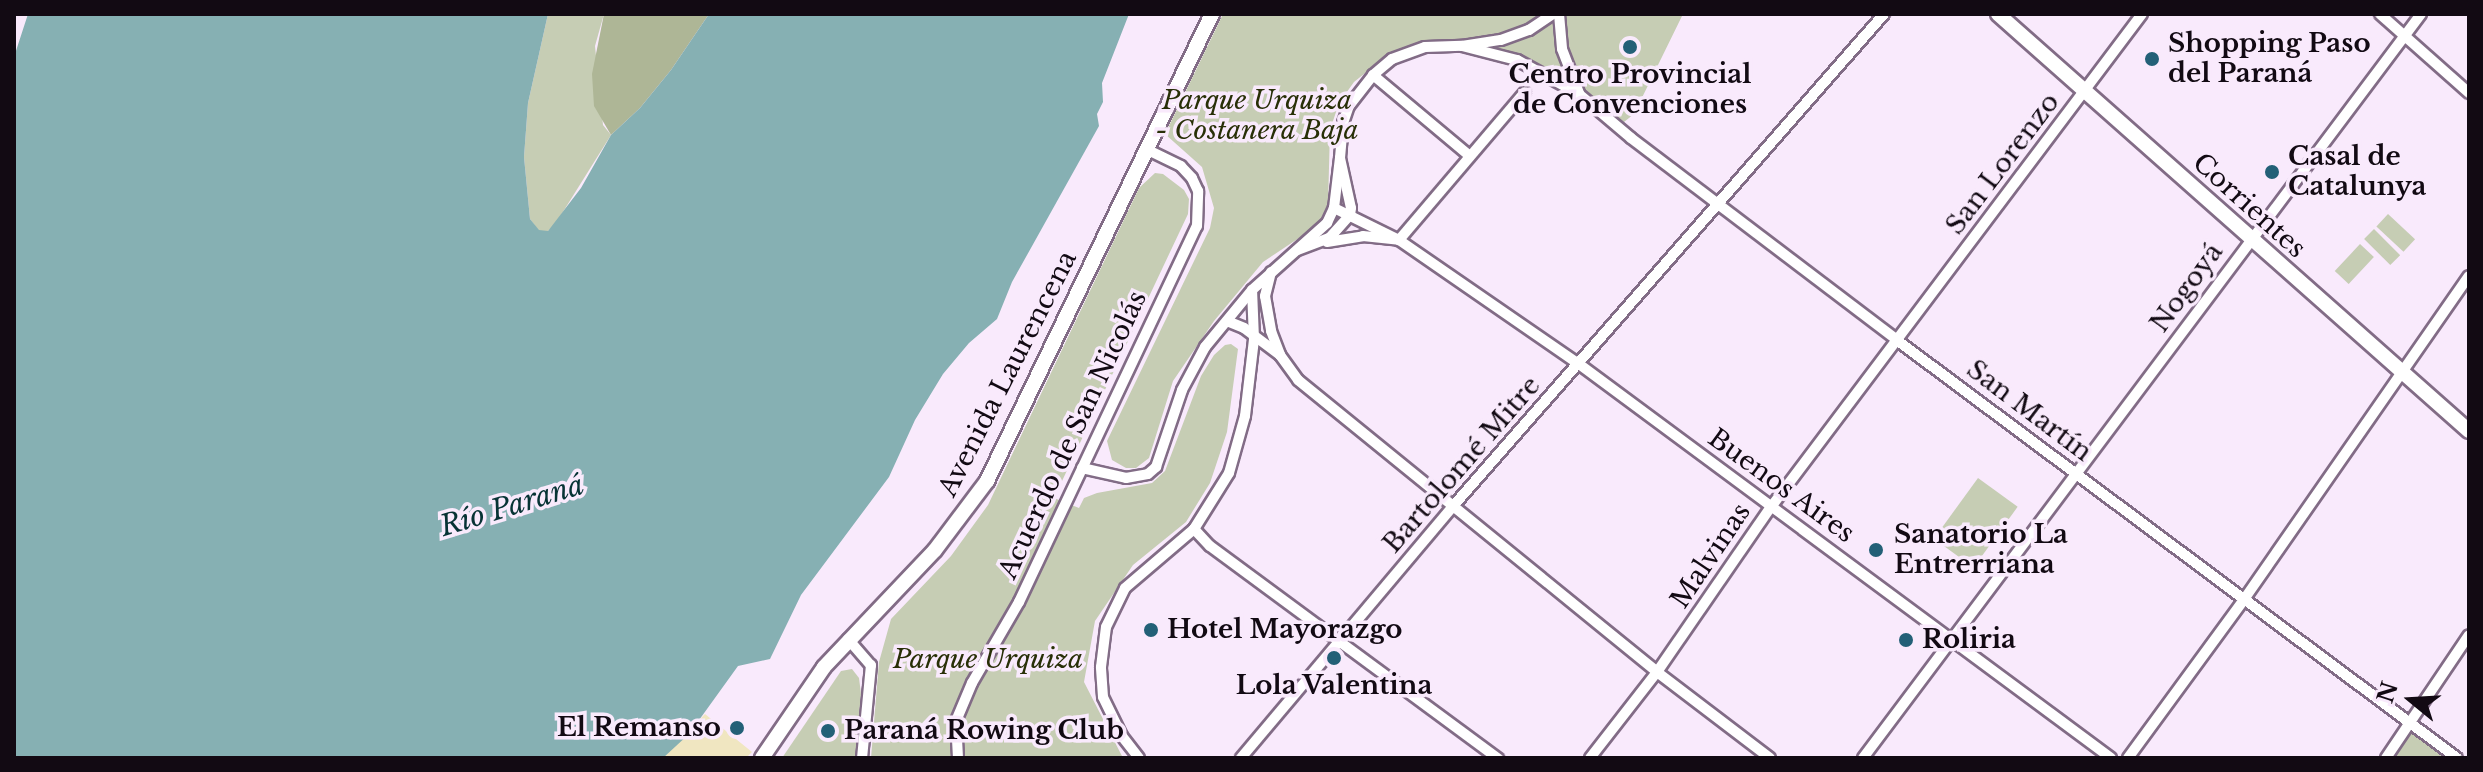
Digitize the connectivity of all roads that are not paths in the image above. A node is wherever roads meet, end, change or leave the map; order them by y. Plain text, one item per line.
1 (1212, 14) edge
2 (1553, 14) edge
3 (1559, 14) edge
4 (1884, 14) edge
5 (1998, 14) edge
6 (2142, 14) edge
7 (2380, 14) edge
8 (2421, 14) edge
9 (2405, 37) junction
10 (1462, 46) junction
11 (1373, 75) junction
12 (1525, 92) dead end
13 (2085, 93) junction
14 (2469, 93) edge
15 (1579, 94) junction
16 (1146, 149) junction
17 (1470, 156) junction
18 (1340, 158) junction
19 (1718, 202) junction
20 (1334, 208) junction
21 (1350, 215) junction
22 (2250, 239) junction
23 (1399, 240) junction
24 (1320, 243) junction
25 (1297, 250) junction
26 (1271, 272) junction
27 (2469, 276) edge
28 (1252, 290) junction
29 (1227, 321) junction
30 (1254, 339) junction
31 (1898, 341) junction
32 (1280, 355) junction
33 (1579, 364) junction
34 (2400, 371) junction
35 (2469, 431) edge
36 (1082, 468) junction
37 (2077, 474) junction
38 (1454, 505) junction
39 (1771, 507) junction
40 (1194, 529) junction
41 (2245, 598) junction
42 (2469, 635) edge
43 (848, 639) junction
44 (1951, 639) junction
45 (1341, 643) junction
46 (1657, 672) junction
47 (2410, 723) junction
48 (762, 758) edge
49 (862, 758) edge
50 (958, 758) edge
51 (1139, 758) edge
52 (1241, 758) edge
53 (1498, 758) edge
54 (1590, 758) edge
55 (1770, 758) edge
56 (1863, 758) edge
57 (2111, 758) edge
58 (2128, 758) edge
59 (2386, 758) edge
60 (2457, 758) edge

1 - 16 street, Avenida Laurencena
2 - 10 street
3 - 15 street
4 - 19 street, Bartolomé Mitre
5 - 13 street, Corrientes
6 - 13 street, San Lorenzo
7 - 9 street
8 - 9 street, Nogoyá
9 - 14 street
9 - 22 street, Nogoyá
10 - 11 street
10 - 15 street, San Martín
11 - 17 street
11 - 18 street
12 - 17 street
13 - 22 street, Corrientes
13 - 31 street, San Lorenzo
15 - 19 street, San Martín
16 - 36 street, Acuerdo de San Nicolás
16 - 43 street, Avenida Laurencena
17 - 23 street
18 - 20 street
18 - 21 street
19 - 31 street, San Martín
19 - 33 street, Bartolomé Mitre
20 - 21 street
20 - 25 street
21 - 23 street, Buenos Aires
21 - 24 street
22 - 34 street, Corrientes
22 - 37 street, Nogoyá
23 - 24 street
23 - 33 street, Buenos Aires
24 - 25 street
25 - 26 street
26 - 28 street
26 - 32 street
27 - 34 street
28 - 29 street
28 - 30 street
29 - 30 street
29 - 36 street
30 - 32 street
30 - 40 street
31 - 37 street, San Martín
31 - 39 street, Malvinas
32 - 38 street
33 - 38 street, Bartolomé Mitre
33 - 39 street, Buenos Aires
34 - 35 street, Corrientes
34 - 41 street
36 - 50 street, Acuerdo de San Nicolás
37 - 41 street, San Martín
37 - 44 street, Nogoyá
38 - 45 street, Bartolomé Mitre
38 - 46 street
39 - 44 street, Buenos Aires
39 - 46 street, Malvinas
40 - 45 street
40 - 51 street
41 - 47 street, San Martín
41 - 58 street
42 - 47 street
43 - 48 street, Avenida Laurencena
43 - 49 street
44 - 56 street, Nogoyá
44 - 57 street, Buenos Aires
45 - 52 street, Bartolomé Mitre
45 - 53 street
46 - 54 street, Malvinas
46 - 55 street
47 - 59 street
47 - 60 street, San Martín

